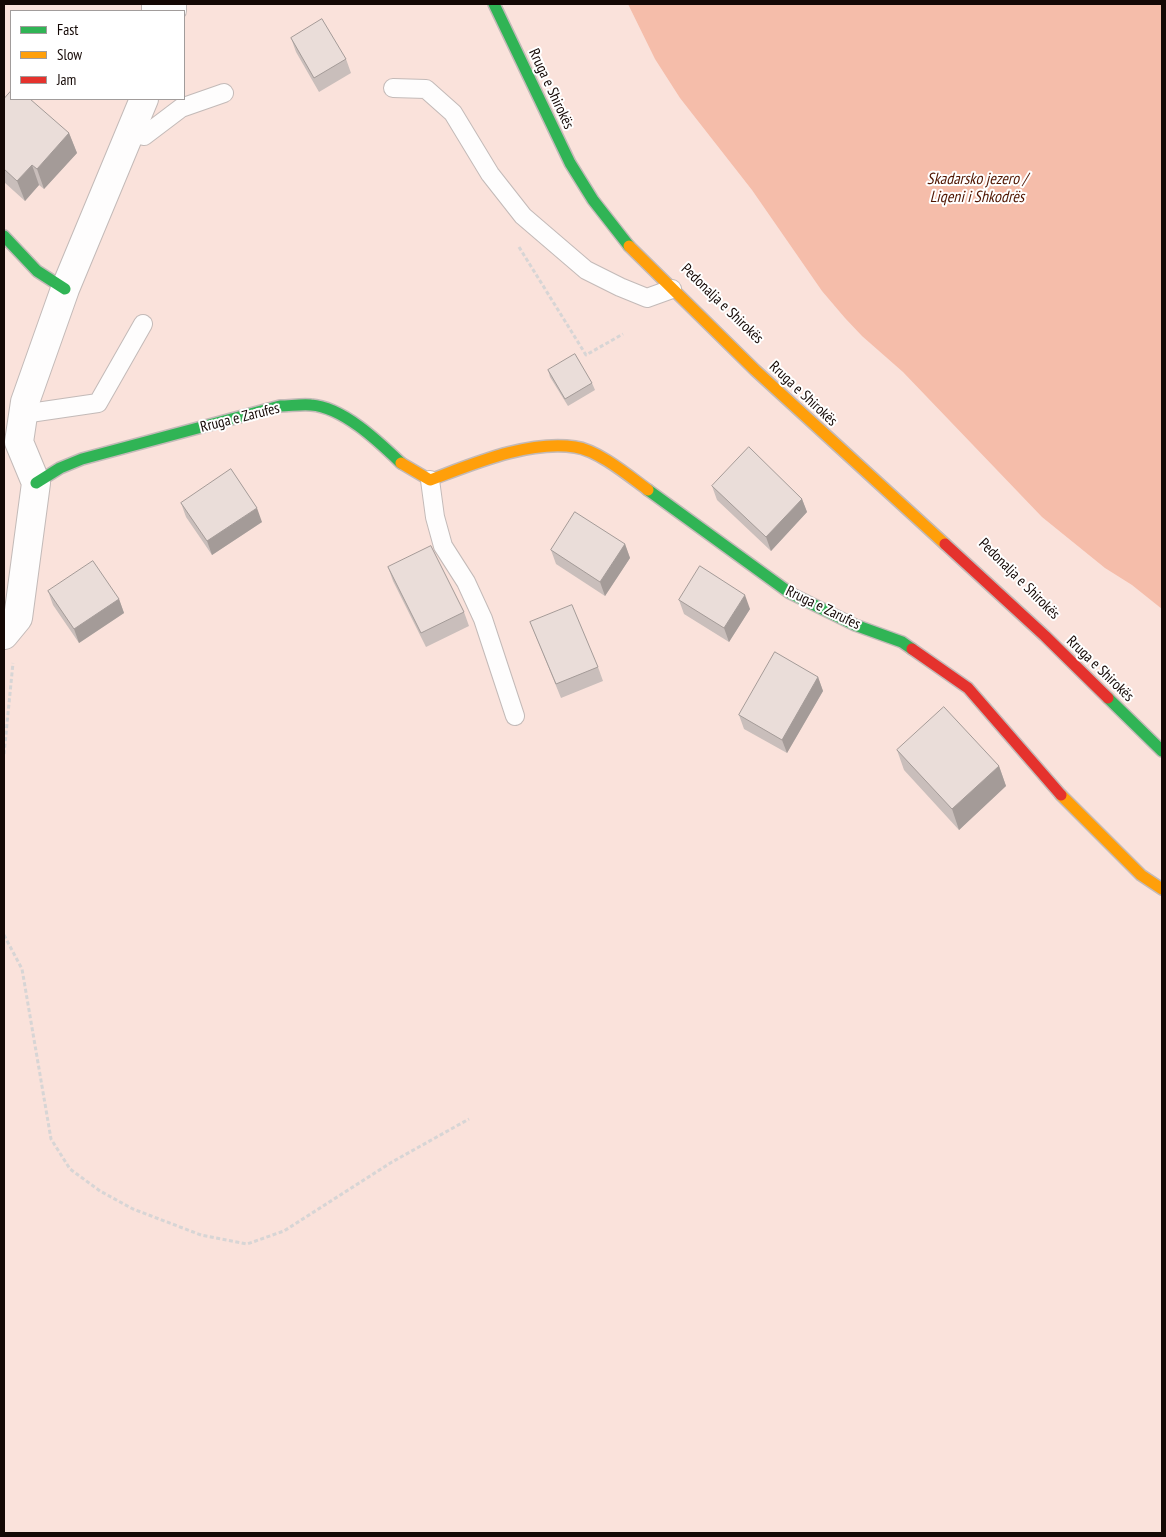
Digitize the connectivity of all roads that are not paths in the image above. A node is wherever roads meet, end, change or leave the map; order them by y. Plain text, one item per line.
1 (494, 4) edge
2 (393, 88) dead end
3 (224, 93) dead end
4 (144, 100) edge
5 (175, 105) edge
6 (130, 134) junction
7 (4, 236) edge
8 (65, 289) junction
9 (672, 289) junction
10 (143, 324) dead end
11 (23, 414) junction
12 (11, 443) edge
13 (430, 480) junction
14 (36, 483) junction
15 (11, 626) edge
16 (516, 716) dead end
17 (1162, 751) edge
18 (1162, 889) edge

1 - 9 street, Rruga e Shirokës
2 - 9 lane
3 - 5 lane
4 - 6 street
5 - 6 lane
6 - 8 street
7 - 8 street
8 - 11 street
9 - 17 street, Rruga e Shirokës
10 - 11 lane
11 - 12 street
12 - 14 street
13 - 14 street, Rruga e Zarufes
13 - 16 lane
13 - 18 street, Rruga e Zarufes
14 - 15 street

